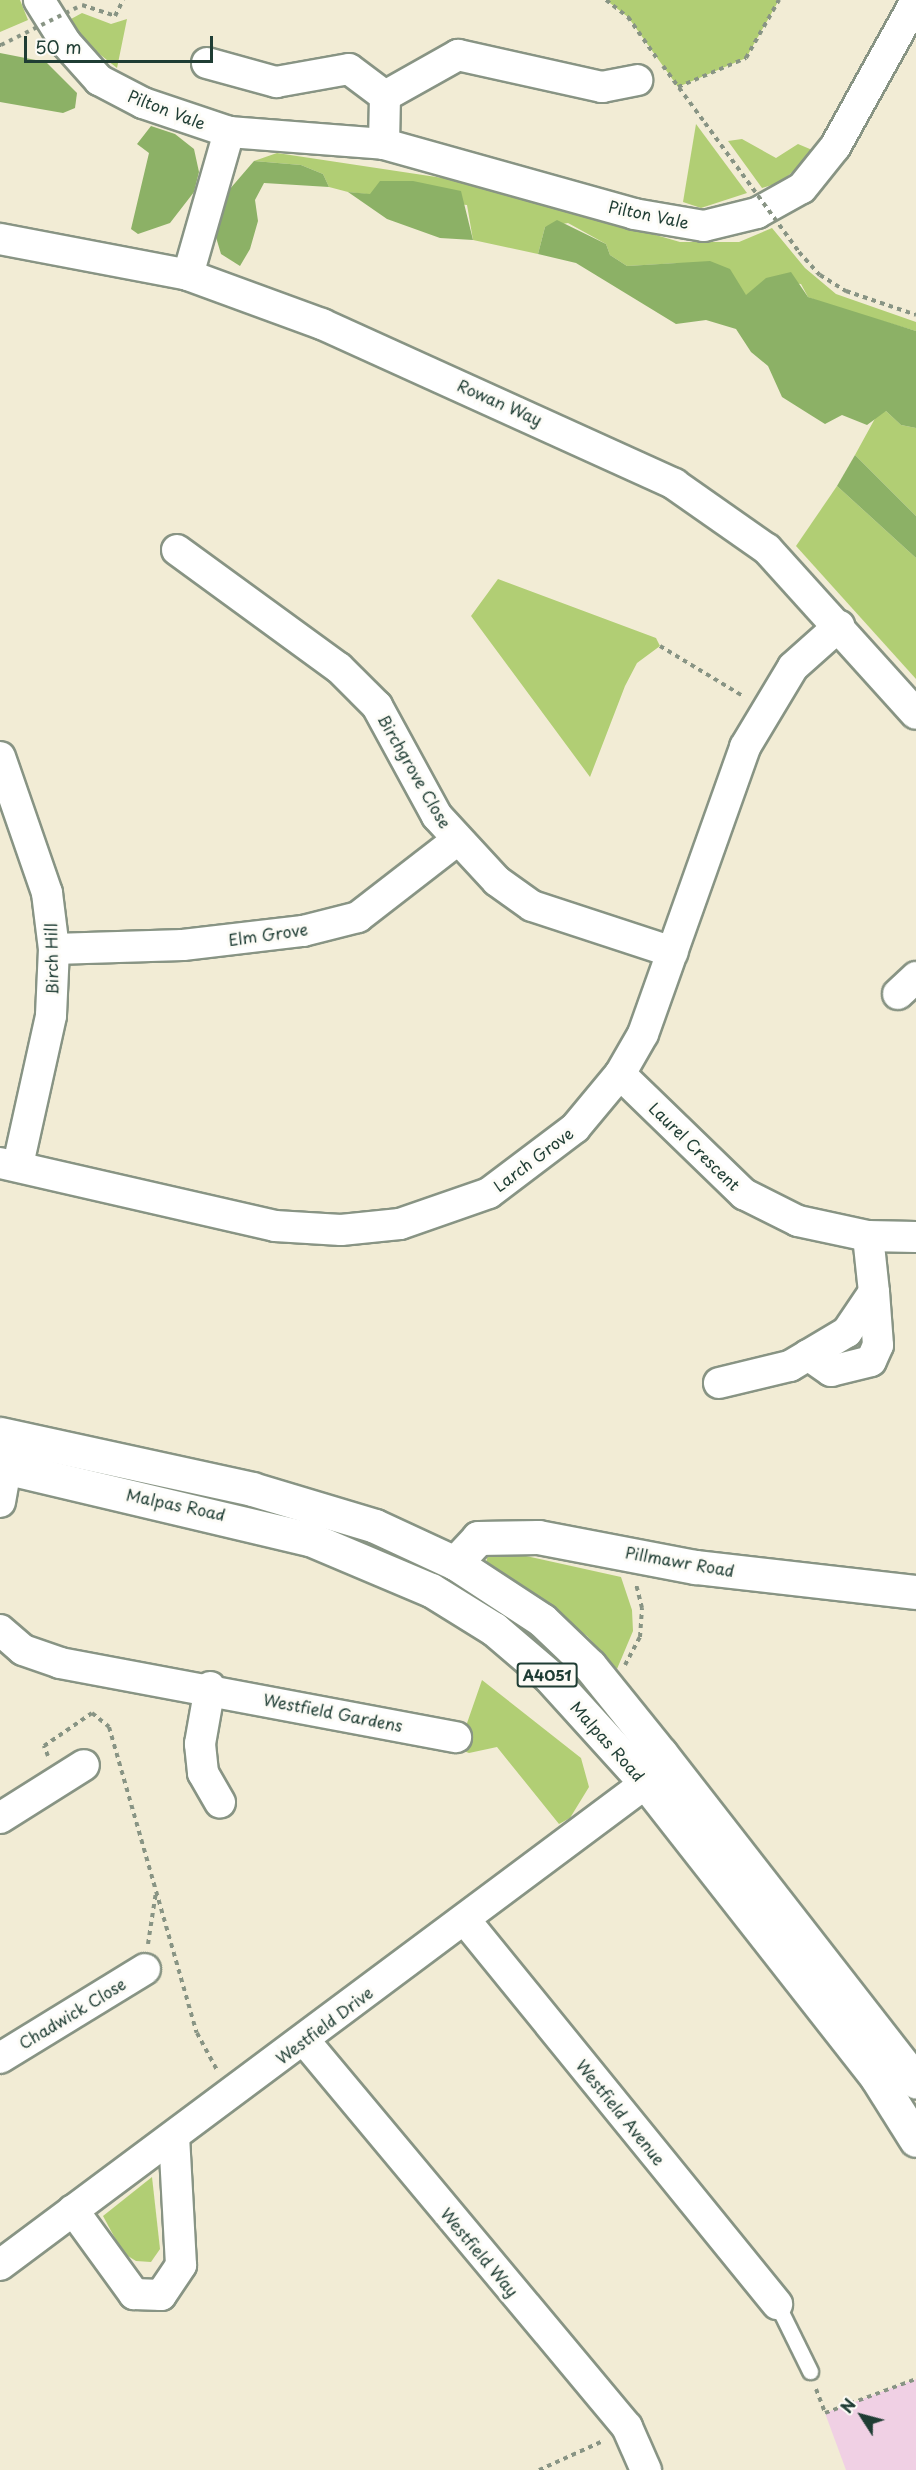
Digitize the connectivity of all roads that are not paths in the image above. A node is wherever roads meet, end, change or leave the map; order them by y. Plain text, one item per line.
1 (39, 0) edge
2 (916, 1) edge
3 (207, 63) dead end
4 (637, 80) dead end
5 (386, 96) junction
6 (229, 132) junction
7 (384, 144) junction
8 (0, 239) edge
9 (188, 275) junction
10 (177, 550) dead end
11 (839, 626) junction
12 (916, 714) edge
13 (0, 757) edge
14 (11, 819) edge
15 (456, 841) junction
16 (54, 949) junction
17 (673, 952) junction
18 (620, 1074) junction
19 (9, 1164) edge
20 (868, 1236) junction
21 (916, 1237) edge
22 (719, 1383) dead end
23 (0, 1434) edge
24 (3, 1467) edge
25 (0, 1502) edge
26 (455, 1563) junction
27 (916, 1592) edge
28 (0, 1630) edge
29 (210, 1687) junction
30 (456, 1737) dead end
31 (84, 1765) dead end
32 (646, 1783) junction
33 (220, 1802) dead end
34 (0, 1818) edge
35 (465, 1920) junction
36 (145, 1970) road end
37 (304, 2040) junction
38 (0, 2058) edge
39 (916, 2082) edge
40 (174, 2136) junction
41 (916, 2140) edge
42 (74, 2210) junction
43 (0, 2265) edge
44 (777, 2304) joint
45 (810, 2371) road end
46 (646, 2470) edge

1 - 6 street, Pilton Vale
2 - 7 street, Pilton Vale
3 - 5 street
4 - 5 street
5 - 7 street
6 - 7 street, Pilton Vale
6 - 9 street
8 - 9 street, Rowan Way
9 - 11 street, Rowan Way
10 - 15 street, Birchgrove Close
11 - 12 street, Rowan Way
11 - 17 street, Larch Grove
13 - 14 street, Birch Hill
14 - 16 street, Birch Hill
15 - 16 street, Elm Grove
15 - 17 street, Birchgrove Close
16 - 19 street, Birch Hill
17 - 18 street, Larch Grove
18 - 19 street, Larch Grove
18 - 20 street, Laurel Crescent
20 - 21 street, Laurel Crescent
20 - 22 street
23 - 26 main road, Malpas Road / A4051
24 - 25 street
24 - 32 main road, Malpas Road / A4051
26 - 27 main road, Pillmawr Road
26 - 39 main road, Malpas Road / A4051
28 - 29 street, Westfield Gardens
29 - 30 street, Westfield Gardens
29 - 33 street
31 - 34 street
32 - 35 street, Westfield Drive
32 - 41 main road, Malpas Road / A4051
35 - 37 street, Westfield Drive
35 - 44 street, Westfield Avenue
36 - 38 street, Chadwick Close
37 - 40 street, Westfield Drive
37 - 46 street, Westfield Way
40 - 42 street, Westfield Drive
40 - 42 street
42 - 43 street, Westfield Drive
44 - 45 lane

